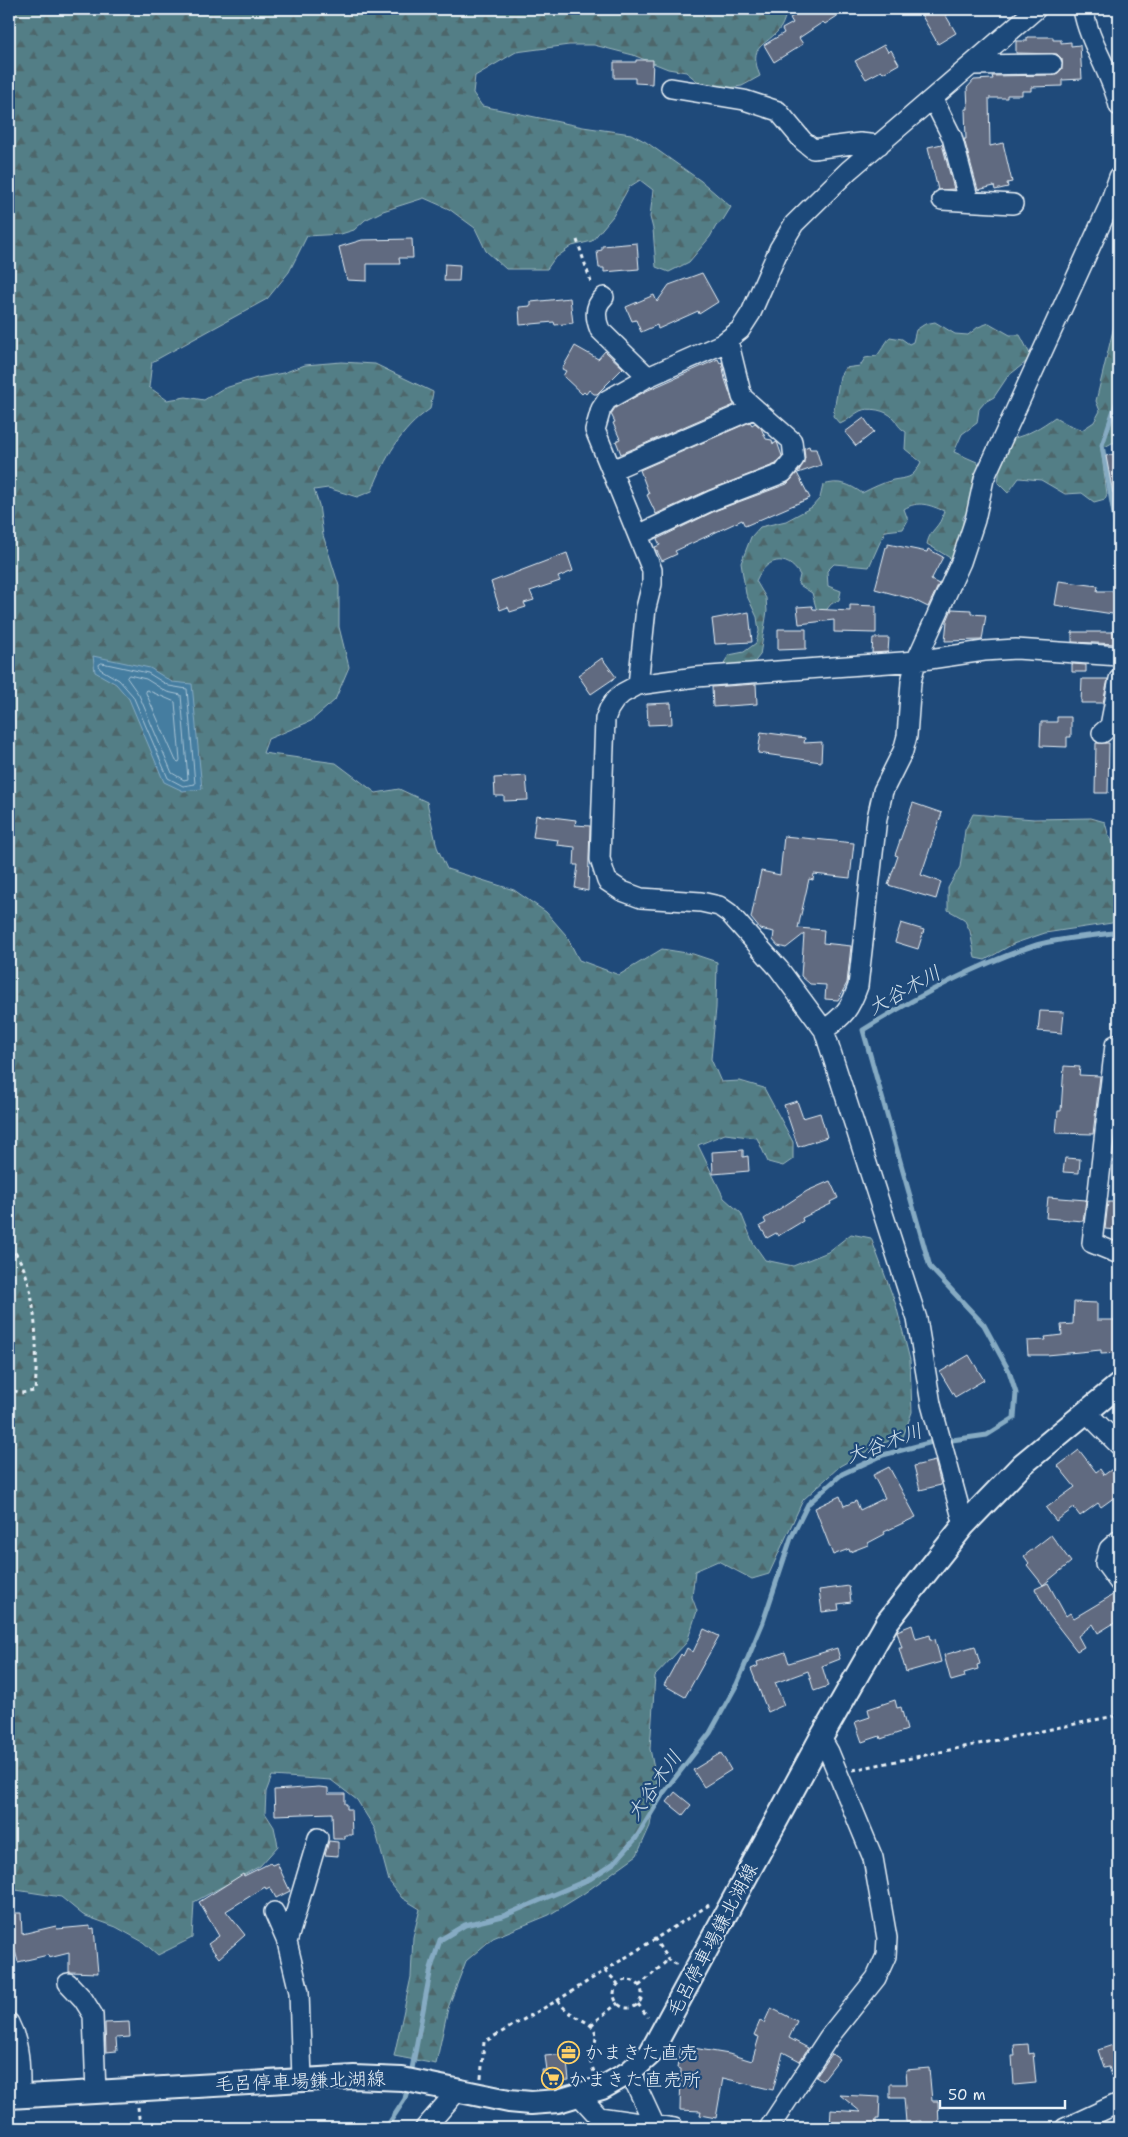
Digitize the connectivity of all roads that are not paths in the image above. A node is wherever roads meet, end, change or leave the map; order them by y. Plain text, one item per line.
1 (1036, 9) edge
2 (1083, 9) edge
3 (1052, 64) dead end
4 (972, 65) junction
5 (671, 88) dead end
6 (933, 99) junction
7 (1119, 106) edge
8 (879, 145) junction
9 (1119, 177) edge
10 (942, 200) dead end
11 (969, 201) junction
12 (1013, 204) dead end
13 (604, 297) dead end
14 (728, 340) junction
15 (648, 377) junction
16 (753, 409) junction
17 (612, 470) junction
18 (638, 535) junction
19 (1119, 656) edge
20 (916, 662) junction
21 (1119, 679) edge
22 (638, 685) junction
23 (1102, 733) dead end
24 (824, 1030) junction
25 (1119, 1045) edge
26 (1115, 1075) edge
27 (1111, 1155) edge
28 (1119, 1254) edge
29 (1119, 1385) edge
30 (1087, 1413) junction
31 (1119, 1445) edge
32 (964, 1525) junction
33 (1119, 1540) edge
34 (1119, 1582) edge
35 (821, 1738) junction
36 (318, 1838) dead end
37 (274, 1912) dead end
38 (287, 1942) junction
39 (68, 1983) dead end
40 (9, 2023) edge
41 (630, 2072) junction
42 (302, 2079) junction
43 (455, 2089) junction
44 (96, 2092) junction
45 (579, 2095) junction
46 (14, 2097) edge
47 (1119, 2103) edge
48 (440, 2120) edge
49 (665, 2127) edge
50 (425, 2128) edge
51 (769, 2128) edge
52 (1065, 2128) edge

1 - 4 street
2 - 7 street
3 - 4 street
4 - 6 street
5 - 8 street
6 - 8 street
6 - 11 street
8 - 14 street
9 - 20 street
10 - 11 street
11 - 12 street
13 - 15 street
14 - 15 street
14 - 16 street
15 - 17 street
16 - 17 street
16 - 18 street
17 - 18 street
18 - 22 street
19 - 20 street
20 - 22 street
20 - 24 street
21 - 23 street
22 - 24 street
24 - 32 street
25 - 26 street
26 - 27 street
27 - 28 street
29 - 30 main road, 毛呂停車場鎌北湖線
30 - 31 street
30 - 32 main road, 毛呂停車場鎌北湖線
32 - 35 main road, 毛呂停車場鎌北湖線
33 - 34 street
35 - 41 main road, 毛呂停車場鎌北湖線
35 - 51 street
36 - 38 street
37 - 38 street
38 - 42 street
39 - 44 street
40 - 46 street
41 - 45 main road, 毛呂停車場鎌北湖線
41 - 49 street
42 - 43 main road, 毛呂停車場鎌北湖線
42 - 44 main road, 毛呂停車場鎌北湖線
43 - 45 main road, 毛呂停車場鎌北湖線
43 - 48 street
44 - 46 main road, 毛呂停車場鎌北湖線
45 - 49 street
47 - 52 street
48 - 50 street

